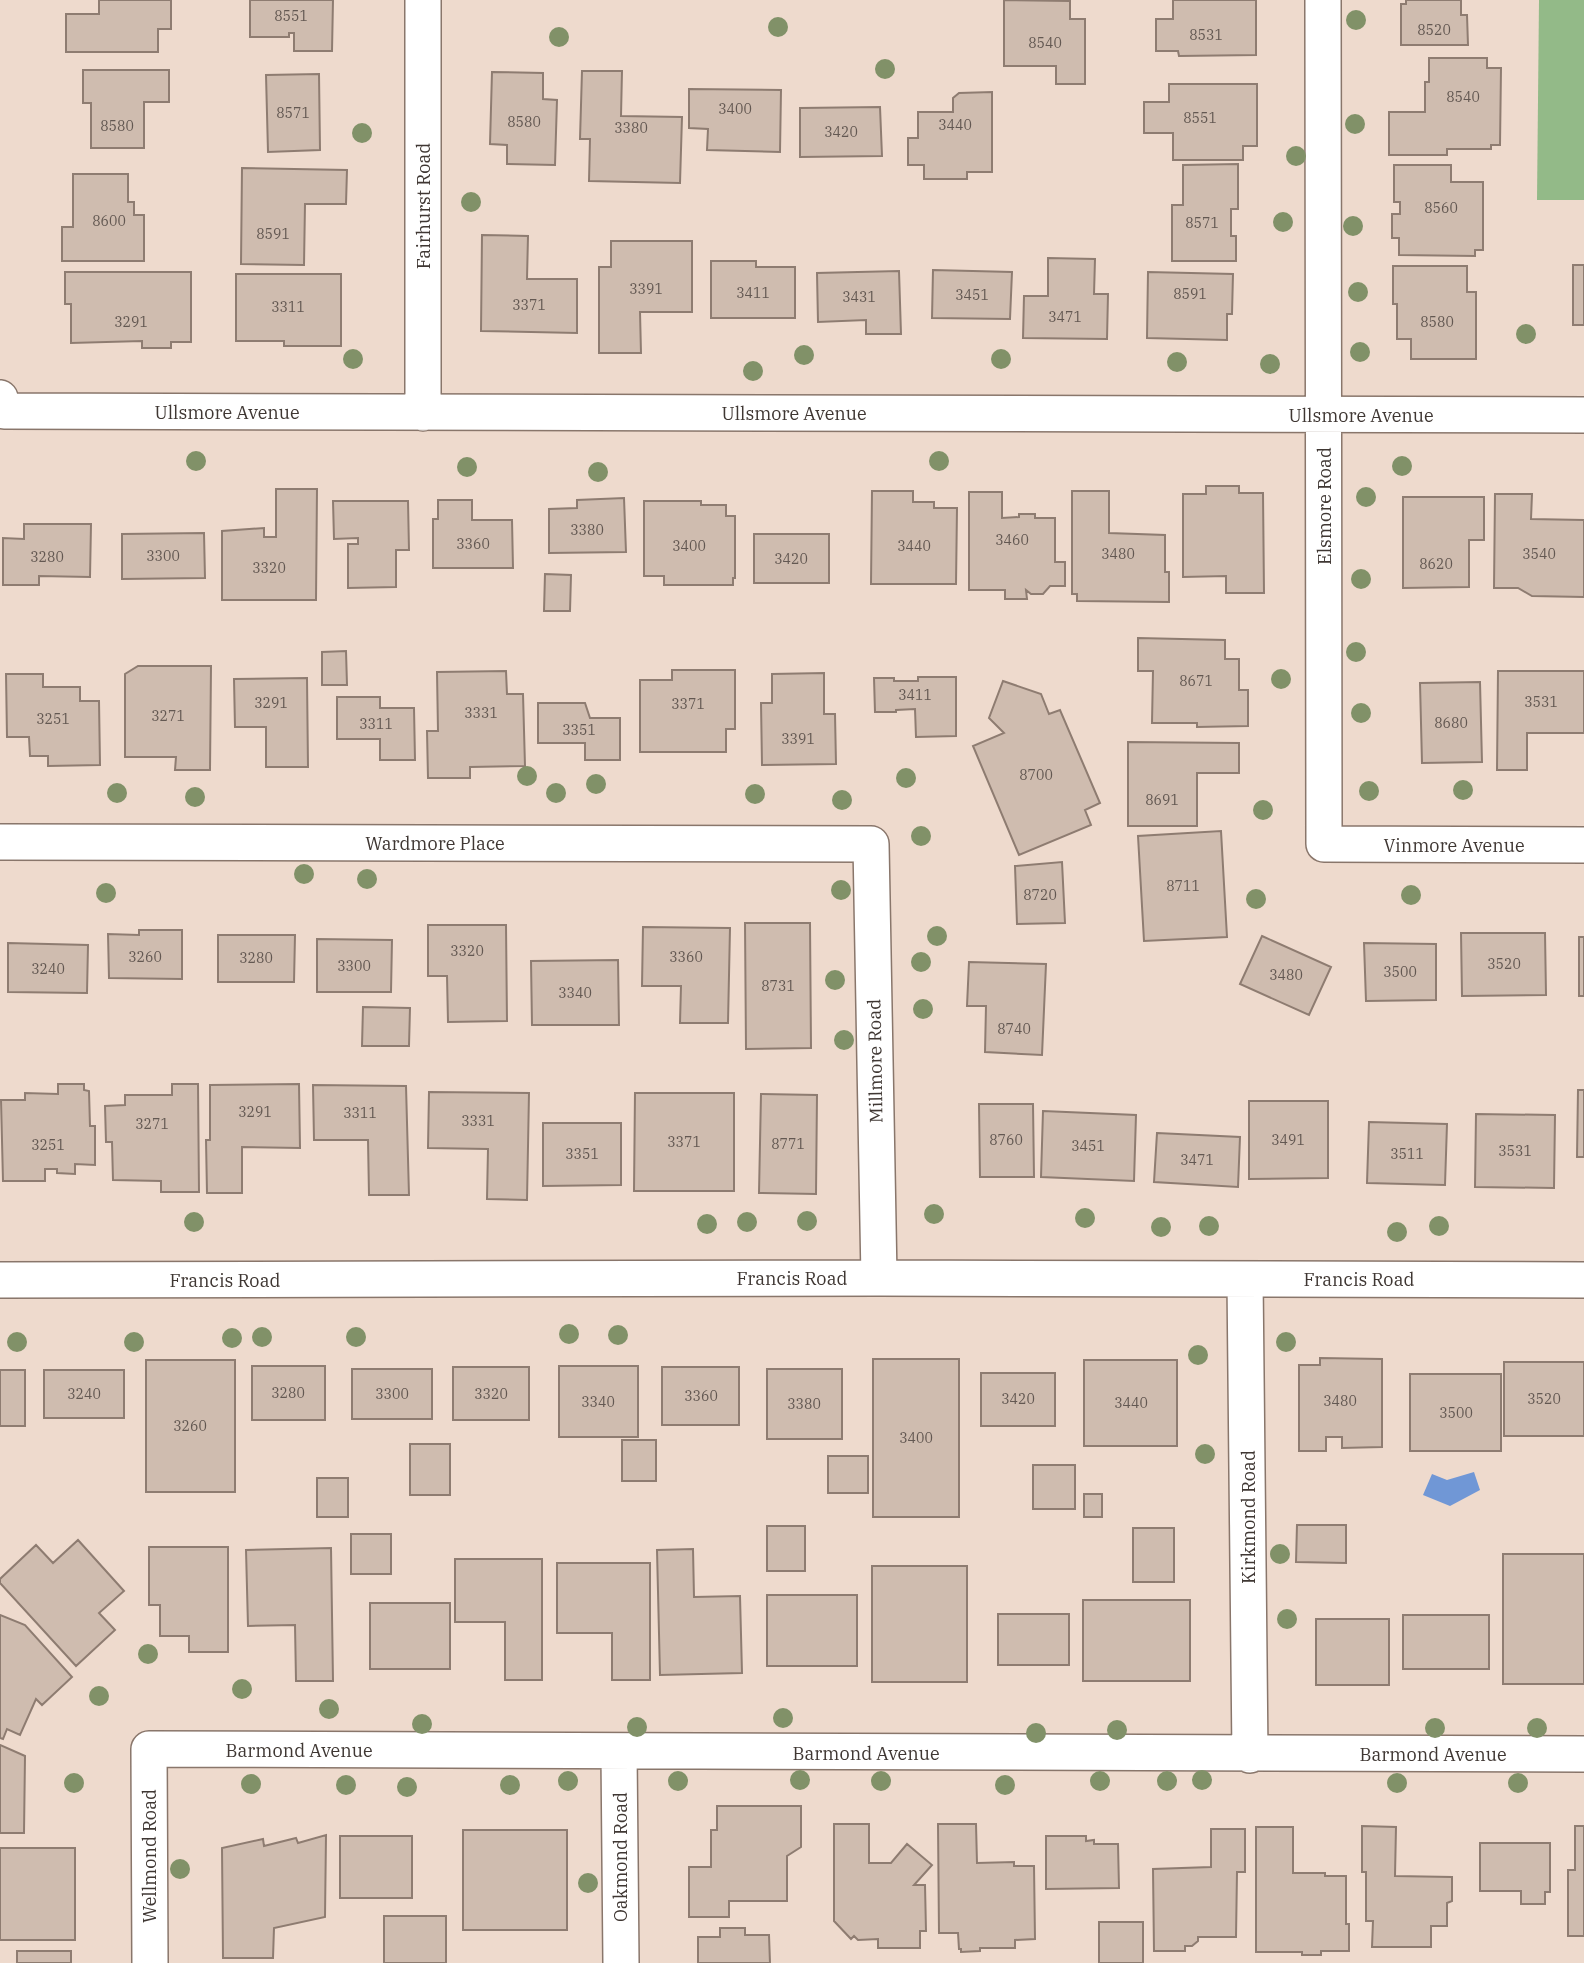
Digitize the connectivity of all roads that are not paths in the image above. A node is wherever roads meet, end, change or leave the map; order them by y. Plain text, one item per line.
1 (423, 0) edge
2 (1323, 0) edge
3 (2, 405) edge
4 (423, 413) junction
5 (1324, 415) junction
6 (1584, 415) edge
7 (0, 842) edge
8 (871, 844) joint
9 (1324, 844) joint
10 (1584, 845) edge
11 (879, 1278) junction
12 (1245, 1279) junction
13 (0, 1280) edge
14 (1584, 1280) edge
15 (149, 1749) joint
16 (619, 1752) junction
17 (1584, 1754) edge
18 (1250, 1755) junction
19 (150, 1963) edge
20 (621, 1963) edge

1 - 4 street, Fairhurst Road
2 - 5 street, Elsmore Road
3 - 4 street, Ullsmore Avenue
4 - 5 street, Ullsmore Avenue
5 - 6 street, Ullsmore Avenue
5 - 9 street, Elsmore Road
7 - 8 street, Wardmore Place
8 - 11 street, Millmore Road
9 - 10 street, Vinmore Avenue
11 - 12 street, Francis Road
11 - 13 street, Francis Road
12 - 14 street, Francis Road
12 - 18 street, Kirkmond Road
15 - 16 street, Barmond Avenue
15 - 19 street, Wellmond Road
16 - 18 street, Barmond Avenue
16 - 20 street, Oakmond Road
17 - 18 street, Barmond Avenue

